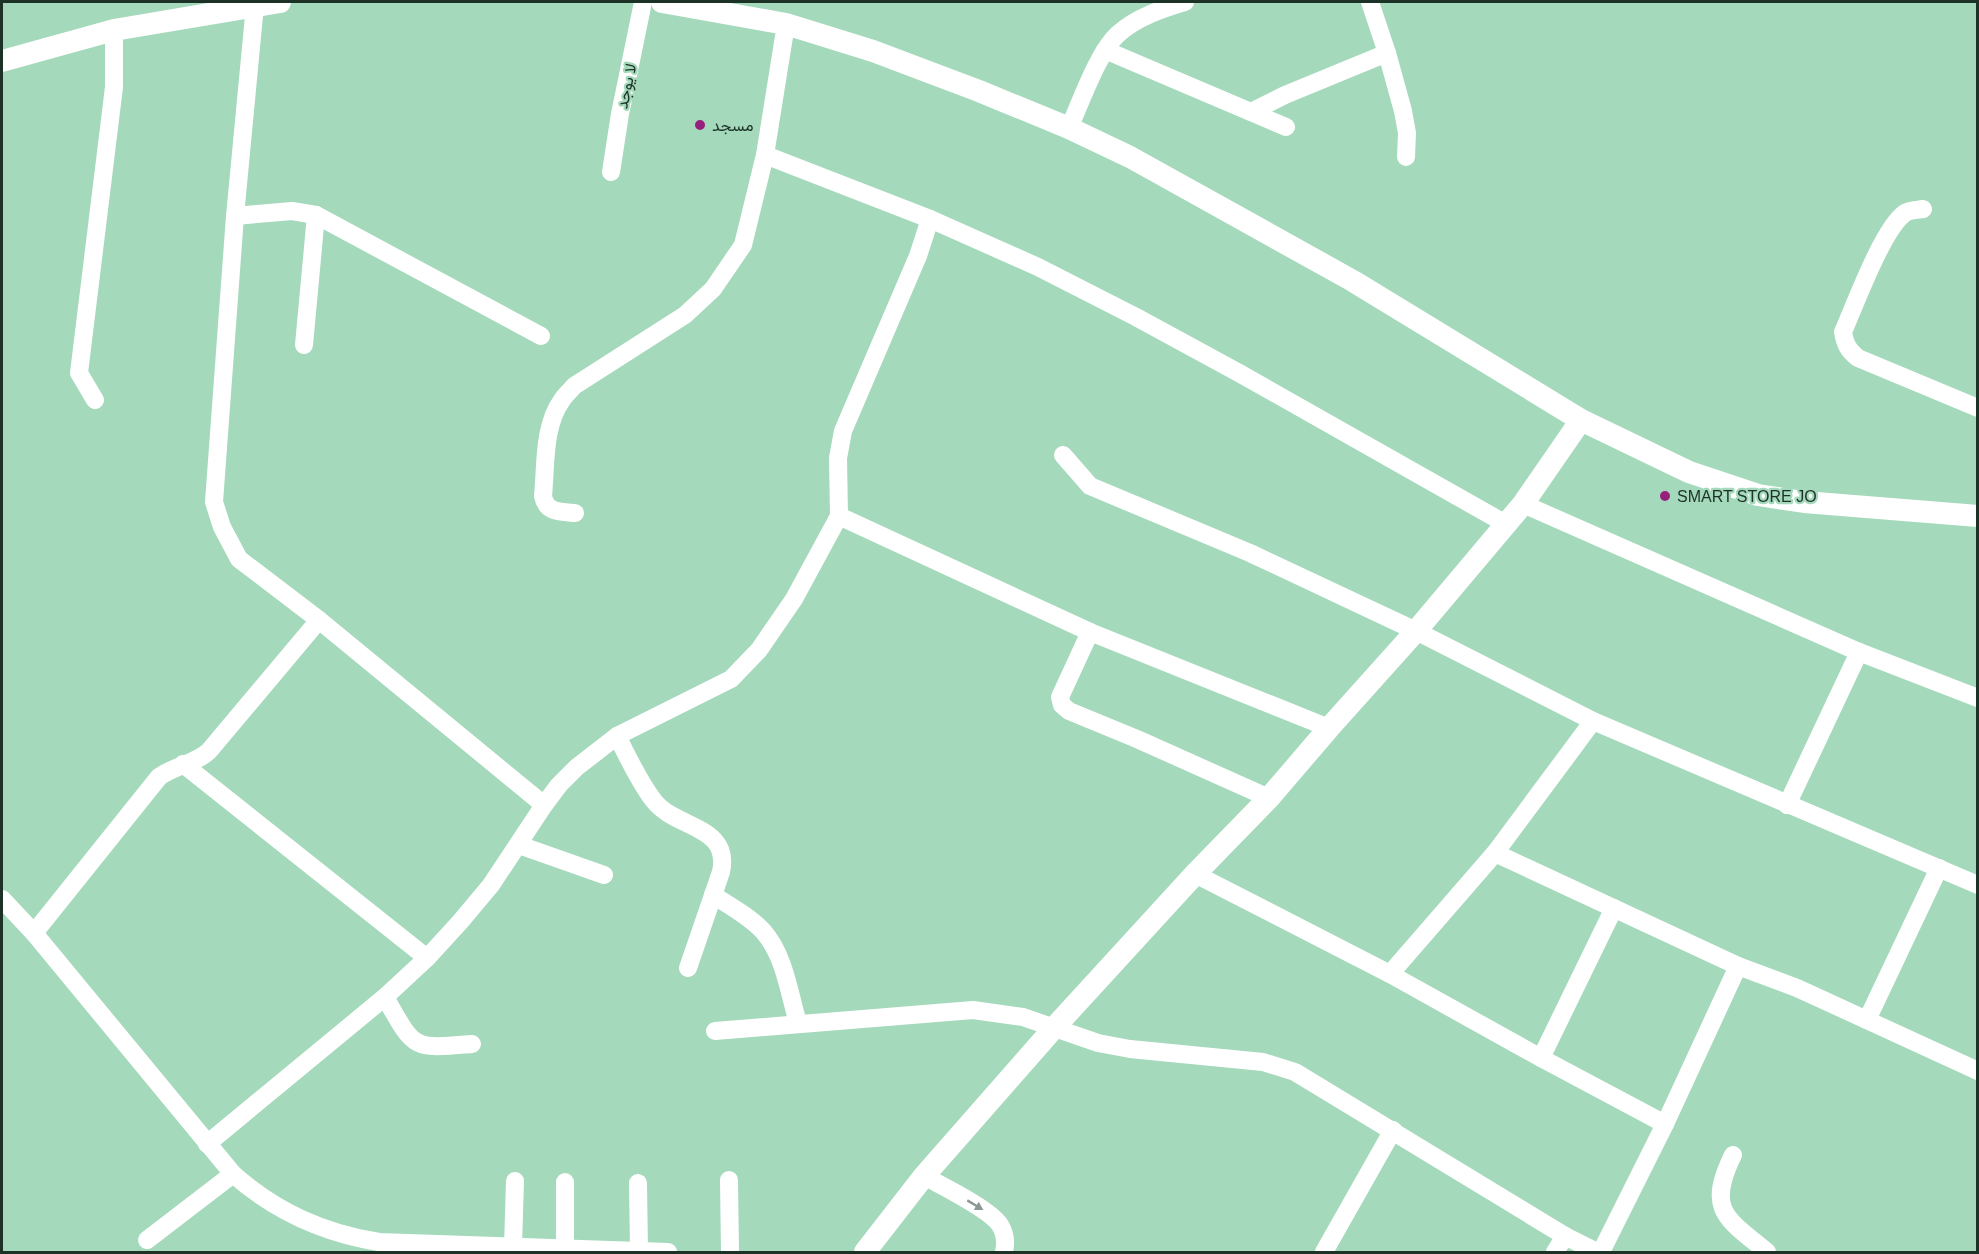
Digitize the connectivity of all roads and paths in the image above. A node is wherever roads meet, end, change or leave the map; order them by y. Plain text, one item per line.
1 (280, 2) edge
2 (643, 2) edge
3 (662, 2) edge
4 (1185, 2) edge
5 (1370, 2) edge
6 (255, 5) junction
7 (786, 24) junction
8 (114, 30) junction
9 (1105, 50) junction
10 (1388, 53) junction
11 (2, 61) edge
12 (1251, 112) junction
13 (1286, 127) dead end
14 (1069, 128) junction
15 (765, 155) junction
16 (1406, 157) dead end
17 (611, 172) dead end
18 (1923, 209) dead end
19 (316, 215) junction
20 (235, 216) junction
21 (930, 219) junction
22 (541, 336) dead end
23 (304, 345) dead end
24 (95, 400) dead end
25 (1977, 408) edge
26 (1581, 420) junction
27 (1063, 455) dead end
28 (1523, 504) junction
29 (575, 513) dead end
30 (839, 516) junction
31 (1977, 516) edge
32 (1506, 524) junction
33 (319, 620) junction
34 (1416, 631) junction
35 (1090, 632) junction
36 (1859, 652) junction
37 (1977, 698) edge
38 (1593, 721) junction
39 (1329, 728) junction
40 (617, 736) junction
41 (183, 764) junction
42 (1269, 798) junction
43 (544, 805) junction
44 (1787, 805) junction
45 (519, 845) junction
46 (1495, 853) junction
47 (1939, 868) junction
48 (1195, 874) junction
49 (604, 875) dead end
50 (1977, 885) edge
51 (713, 895) junction
52 (2, 898) edge
53 (1614, 908) junction
54 (34, 933) junction
55 (427, 958) junction
56 (1738, 966) junction
57 (688, 968) dead end
58 (1390, 974) junction
59 (385, 997) junction
60 (1867, 1020) junction
61 (798, 1023) junction
62 (1053, 1029) junction
63 (716, 1031) dead end
64 (472, 1044) dead end
65 (1541, 1058) junction
66 (1977, 1071) edge
67 (1665, 1124) junction
68 (1393, 1131) junction
69 (207, 1144) junction
70 (1733, 1155) dead end
71 (233, 1174) junction
72 (924, 1176) junction
73 (729, 1180) dead end
74 (515, 1181) dead end
75 (566, 1182) dead end
76 (638, 1183) dead end
77 (1565, 1236) junction
78 (147, 1240) dead end
79 (513, 1247) junction
80 (565, 1249) junction
81 (639, 1251) edge
82 (668, 1252) edge
83 (730, 1252) edge
84 (865, 1252) edge
85 (1004, 1252) edge
86 (1324, 1252) edge
87 (1555, 1252) edge
88 (1599, 1252) edge
89 (1767, 1252) edge

1 - 6 street
2 - 17 street, لا يوجد
3 - 7 street
4 - 9 street
5 - 10 street
6 - 8 street
6 - 20 street
7 - 14 street
7 - 15 street
8 - 11 street
8 - 24 street
9 - 12 street
9 - 14 street
10 - 12 street
10 - 16 street
12 - 13 street
14 - 26 street
15 - 21 street
15 - 29 street
18 - 25 street
19 - 20 street
19 - 22 street
19 - 23 street
20 - 33 street
21 - 30 street
21 - 32 street
26 - 28 street
26 - 31 street
27 - 34 street
28 - 32 street
28 - 36 street
30 - 35 street
30 - 40 street
32 - 34 street
33 - 41 street
33 - 43 street
34 - 38 street
34 - 39 street
35 - 39 street
35 - 42 street
36 - 37 street
36 - 44 street
38 - 44 street
38 - 46 street
39 - 42 street
40 - 43 street
40 - 51 street
41 - 54 street
41 - 55 street
42 - 48 street
43 - 45 street
44 - 47 street
45 - 49 street
45 - 55 street
46 - 53 street
46 - 58 street
47 - 50 street
47 - 60 street
48 - 58 street
48 - 62 street
51 - 57 street
51 - 61 street
52 - 54 street
53 - 56 street
53 - 65 street
54 - 69 street
55 - 59 street
56 - 60 street
56 - 67 street
58 - 65 street
59 - 64 street
59 - 69 street
60 - 66 street
61 - 62 street
61 - 63 street
62 - 68 street
62 - 72 street
65 - 67 street
67 - 88 street
68 - 77 street
68 - 86 street
69 - 71 street
70 - 89 street
71 - 78 street
71 - 79 street
72 - 84 street
72 -> 85 street
73 - 83 street
74 - 79 street
75 - 80 street
76 - 81 street
77 - 87 street
77 - 88 street
79 - 80 street
80 - 81 street
81 - 82 street

